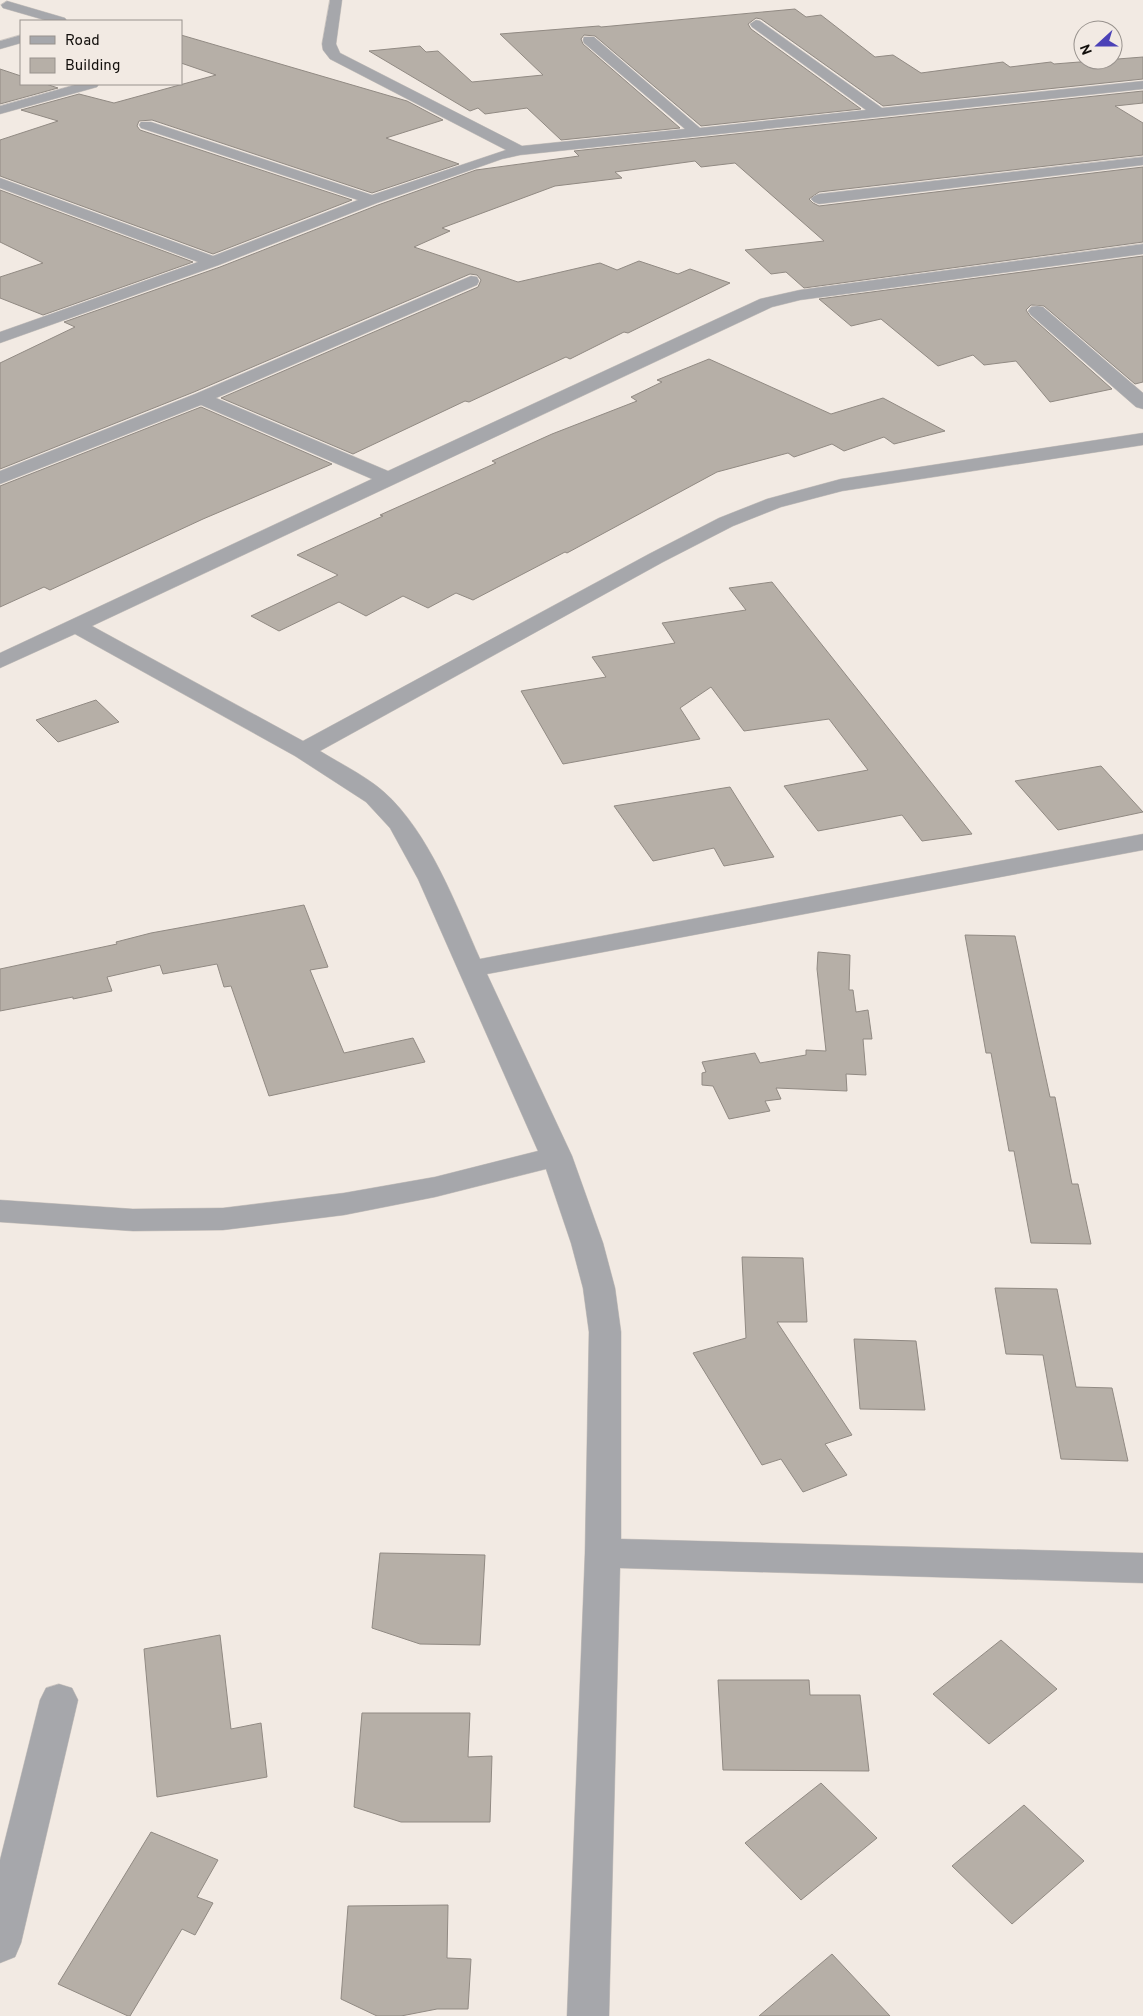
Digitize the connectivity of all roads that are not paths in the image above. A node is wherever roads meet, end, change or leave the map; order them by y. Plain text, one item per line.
1 (27, 0) edge
2 (336, 0) edge
3 (4, 6) edge
4 (58, 20) edge
5 (756, 24) dead end
6 (20, 40) edge
7 (589, 40) dead end
8 (0, 45) edge
9 (88, 85) edge
10 (1143, 85) edge
11 (0, 110) edge
12 (879, 113) junction
13 (146, 125) dead end
14 (697, 132) junction
15 (520, 151) junction
16 (1143, 161) edge
17 (0, 183) edge
18 (820, 199) dead end
19 (372, 200) junction
20 (1143, 249) edge
21 (213, 262) junction
22 (471, 281) dead end
23 (1038, 311) dead end
24 (9, 320) dead end
25 (27, 328) junction
26 (0, 338) edge
27 (201, 398) junction
28 (1143, 403) edge
29 (1143, 439) edge
30 (0, 478) edge
31 (389, 479) junction
32 (76, 626) junction
33 (0, 661) edge
34 (303, 751) junction
35 (1143, 842) edge
36 (472, 969) junction
37 (557, 1156) junction
38 (0, 1210) edge
39 (602, 1553) junction
40 (1143, 1568) edge
41 (59, 1700) dead end
42 (0, 1943) edge
43 (588, 2016) edge

1 - 3 street
2 - 15 street
3 - 4 street
5 - 12 street
6 - 8 street
7 - 14 street
9 - 11 street
10 - 12 street
12 - 14 street
13 - 19 street
14 - 15 street
15 - 19 street
16 - 18 street
17 - 21 street
19 - 21 street
20 - 31 street
21 - 25 street
22 - 27 street
23 - 28 street
24 - 25 street
25 - 26 street
27 - 30 street
27 - 31 street
29 - 34 street
31 - 32 street
32 - 33 street
32 - 34 street
34 - 36 street
35 - 36 street
36 - 37 street
37 - 38 street
37 - 39 street
39 - 40 street
39 - 43 street
41 - 42 street

